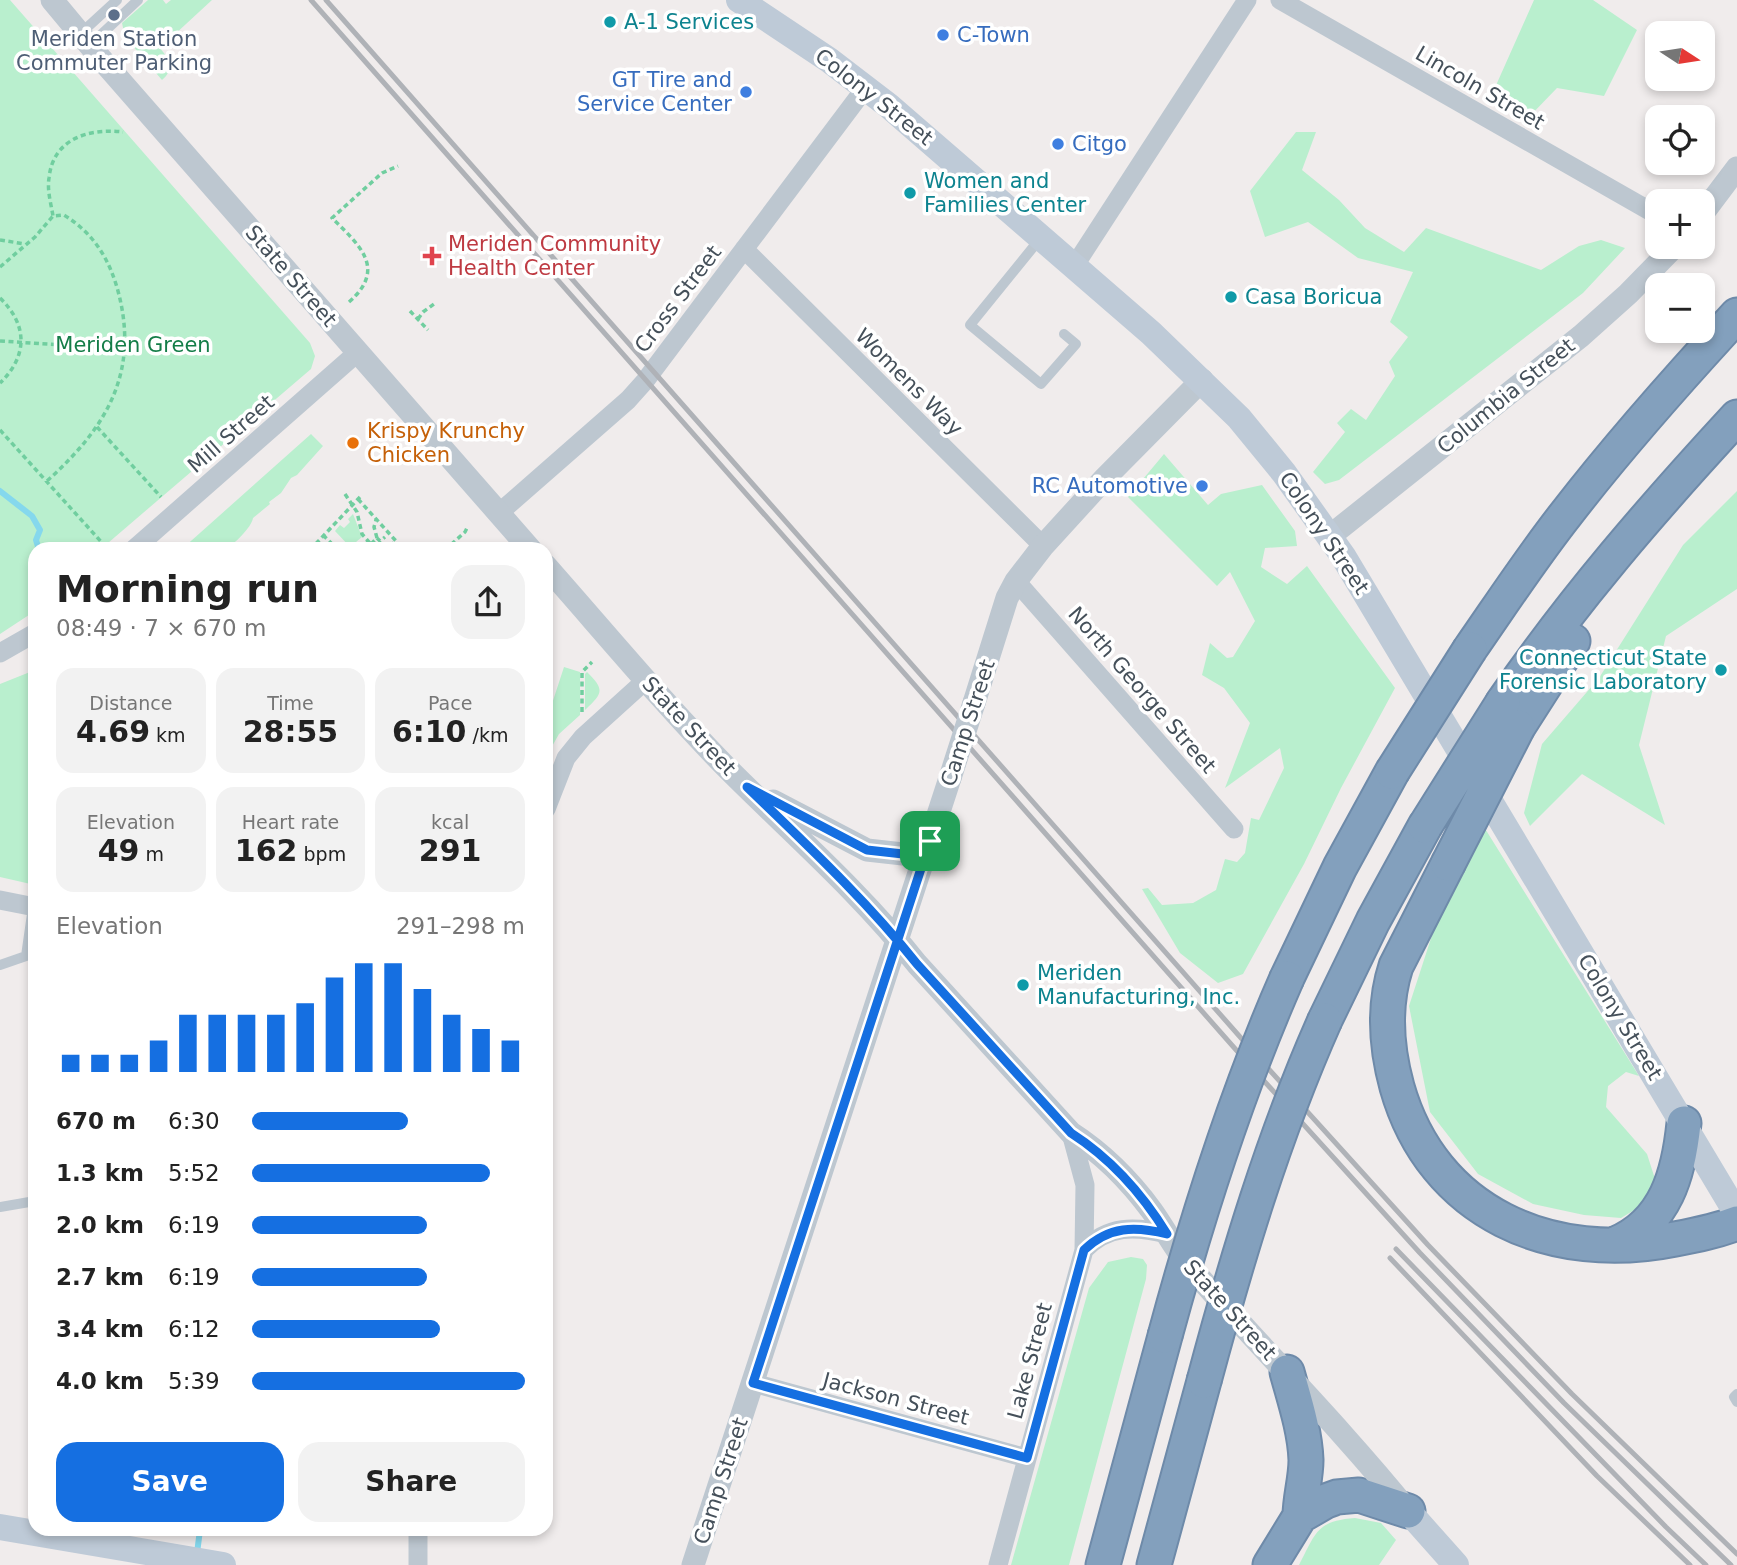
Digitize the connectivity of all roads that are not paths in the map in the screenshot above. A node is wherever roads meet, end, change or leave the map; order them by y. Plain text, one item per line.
1 (52, 0) edge
2 (117, 0) edge
3 (138, 0) edge
4 (739, 0) edge
5 (1247, 0) edge
6 (1280, 0) edge
7 (85, 39) junction
8 (866, 87) junction
9 (1737, 168) edge
10 (1715, 197) edge
11 (1645, 208) edge
12 (1042, 237) junction
13 (744, 249) junction
14 (1662, 259) edge
15 (1075, 265) junction
16 (1737, 315) edge
17 (1064, 334) dead end
18 (358, 352) junction
19 (1202, 380) junction
20 (1737, 417) edge
21 (499, 513) junction
22 (1330, 536) junction
23 (142, 542) edge
24 (524, 542) edge
25 (1043, 546) junction
26 (553, 574) edge
27 (1016, 580) junction
28 (28, 638) edge
29 (0, 653) edge
30 (646, 680) junction
31 (1511, 715) junction
32 (747, 787) junction
33 (553, 790) edge
34 (1234, 829) dead end
35 (930, 841) junction
36 (0, 900) edge
37 (28, 906) edge
38 (898, 939) junction
39 (28, 944) edge
40 (0, 965) edge
41 (1684, 1123) junction
42 (1071, 1133) junction
43 (28, 1202) edge
44 (0, 1207) edge
45 (1737, 1214) edge
46 (1737, 1223) edge
47 (1167, 1234) junction
48 (1612, 1245) junction
49 (1084, 1250) junction
50 (1287, 1373) junction
51 (753, 1383) junction
52 (1737, 1394) edge
53 (1737, 1402) edge
54 (1027, 1458) junction
55 (1408, 1511) junction
56 (1300, 1516) junction
57 (0, 1527) edge
58 (28, 1532) edge
59 (53, 1536) edge
60 (418, 1536) edge
61 (218, 1564) edge
62 (418, 1565) edge
63 (693, 1565) edge
64 (998, 1565) edge
65 (1103, 1565) edge
66 (1154, 1565) edge
67 (1270, 1565) edge
68 (1456, 1565) edge

1 - 7 street, State Street
2 - 7 lane
3 - 7 lane
4 - 8 main road, Colony Street
5 - 15 street
6 - 11 street, Lincoln Street
7 - 18 street, State Street
8 - 12 main road, Colony Street
8 - 13 street, Cross Street
9 - 10 street
12 - 15 main road, Colony Street
12 - 17 lane
13 - 21 street, Cross Street
13 - 25 street, Womens Way
14 - 22 street, Columbia Street
15 - 19 main road, Colony Street
16 - 65 highway, bridge
18 - 21 street, State Street
18 - 23 street, Mill Street
19 - 22 main road, Colony Street
19 - 25 street, Camp Street
20 - 31 highway
21 - 24 street, State Street
22 - 41 main road, Colony Street
25 - 27 street, Camp Street
26 - 30 street, State Street
27 - 34 street, North George Street
27 - 35 street, Camp Street, bridge
28 - 29 street
30 - 32 street, State Street
30 - 33 street
31 - 48 highway, bridge
31 - 66 highway, bridge
32 - 35 street
32 - 38 street, State Street
35 - 38 street, Camp Street
36 - 37 street
38 - 42 street, State Street
38 - 51 street, Camp Street
39 - 40 lane
41 - 45 main road, Colony Street
41 - 48 highway
42 - 47 street, State Street
42 - 49 street, Lake Street
43 - 44 lane
46 - 48 highway
47 - 49 street
47 - 50 street, State Street
49 - 54 street, Lake Street
50 - 55 street, State Street
50 - 56 highway
51 - 54 street, Jackson Street
51 - 63 street, Camp Street
52 - 53 lane
54 - 64 street, Lake Street
55 - 56 highway
55 - 68 main road, State Street
56 - 67 highway
57 - 58 main road
59 - 61 main road
60 - 62 street

